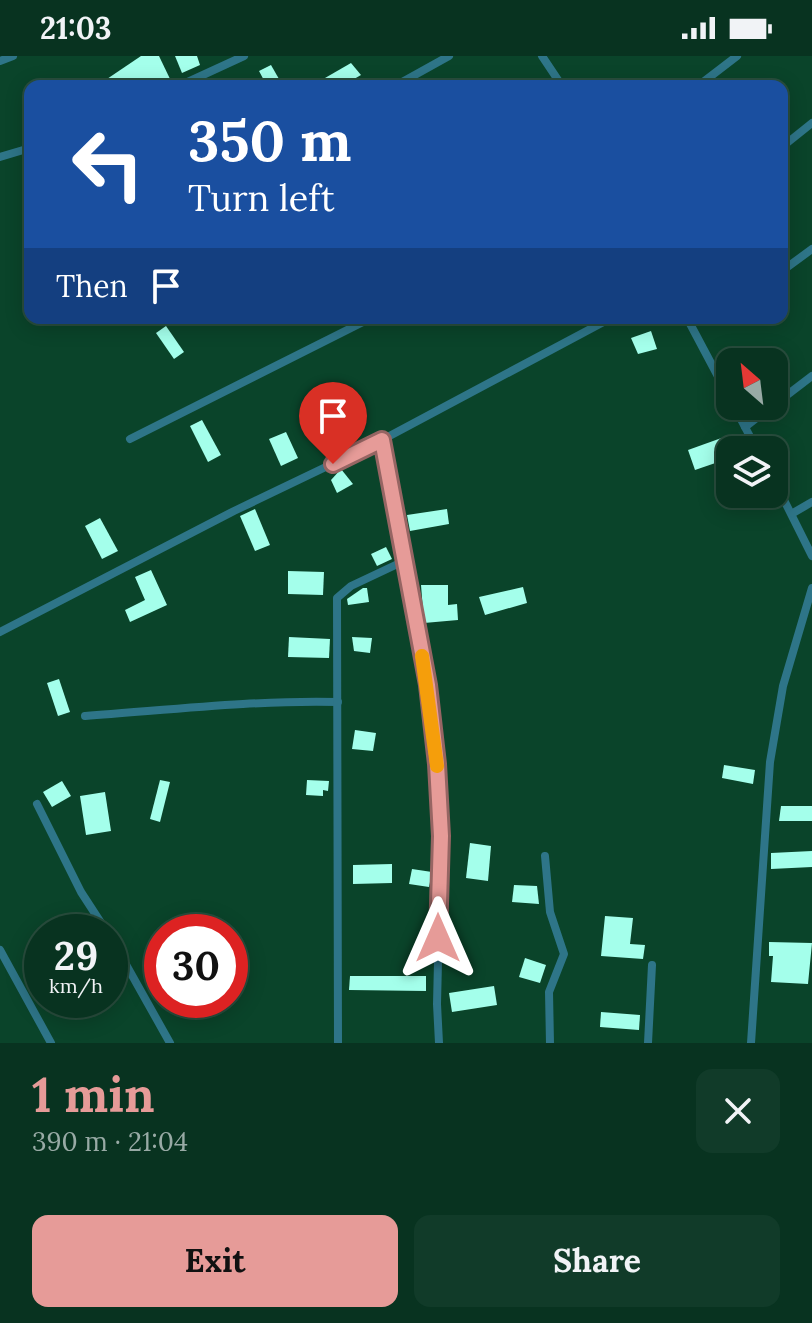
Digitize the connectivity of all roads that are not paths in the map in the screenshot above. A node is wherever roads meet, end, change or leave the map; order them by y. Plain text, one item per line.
1 (13, 56) edge
2 (244, 56) edge
3 (449, 56) edge
4 (542, 56) edge
5 (737, 56) edge
6 (0, 61) edge
7 (192, 80) edge
8 (406, 80) edge
9 (558, 80) edge
10 (706, 80) edge
11 (812, 123) edge
12 (788, 142) edge
13 (24, 150) edge
14 (0, 157) edge
15 (812, 249) edge
16 (788, 267) edge
17 (359, 324) edge
18 (600, 324) edge
19 (690, 324) edge
20 (716, 373) edge
21 (812, 376) edge
22 (788, 394) edge
23 (741, 420) edge
24 (754, 420) edge
25 (745, 427) junction
26 (750, 436) edge
27 (130, 439) dead end
28 (382, 440) junction
29 (812, 502) edge
30 (788, 504) edge
31 (793, 513) junction
32 (812, 556) edge
33 (404, 561) junction
34 (812, 588) edge
35 (0, 632) edge
36 (338, 702) junction
37 (85, 716) dead end
38 (37, 804) dead end
39 (545, 856) dead end
40 (96, 914) edge
41 (0, 950) edge
42 (652, 965) dead end
43 (128, 968) edge
44 (51, 1043) edge
45 (170, 1043) edge
46 (338, 1043) edge
47 (439, 1043) edge
48 (550, 1043) edge
49 (648, 1043) edge
50 (751, 1043) edge

1 - 6 street
2 - 7 street
3 - 8 street
4 - 9 street
5 - 10 street
11 - 12 street
13 - 14 street
15 - 16 street
17 - 27 street
18 - 28 street
19 - 20 street
21 - 22 street
23 - 25 street
24 - 25 street
25 - 26 street
28 - 33 street
28 - 35 street
29 - 31 street
30 - 31 street
31 - 32 street
33 - 36 street
33 - 47 street
34 - 50 street
36 - 37 street
36 - 46 street
38 - 40 street
39 - 48 street
41 - 44 street
42 - 49 street
43 - 45 street

